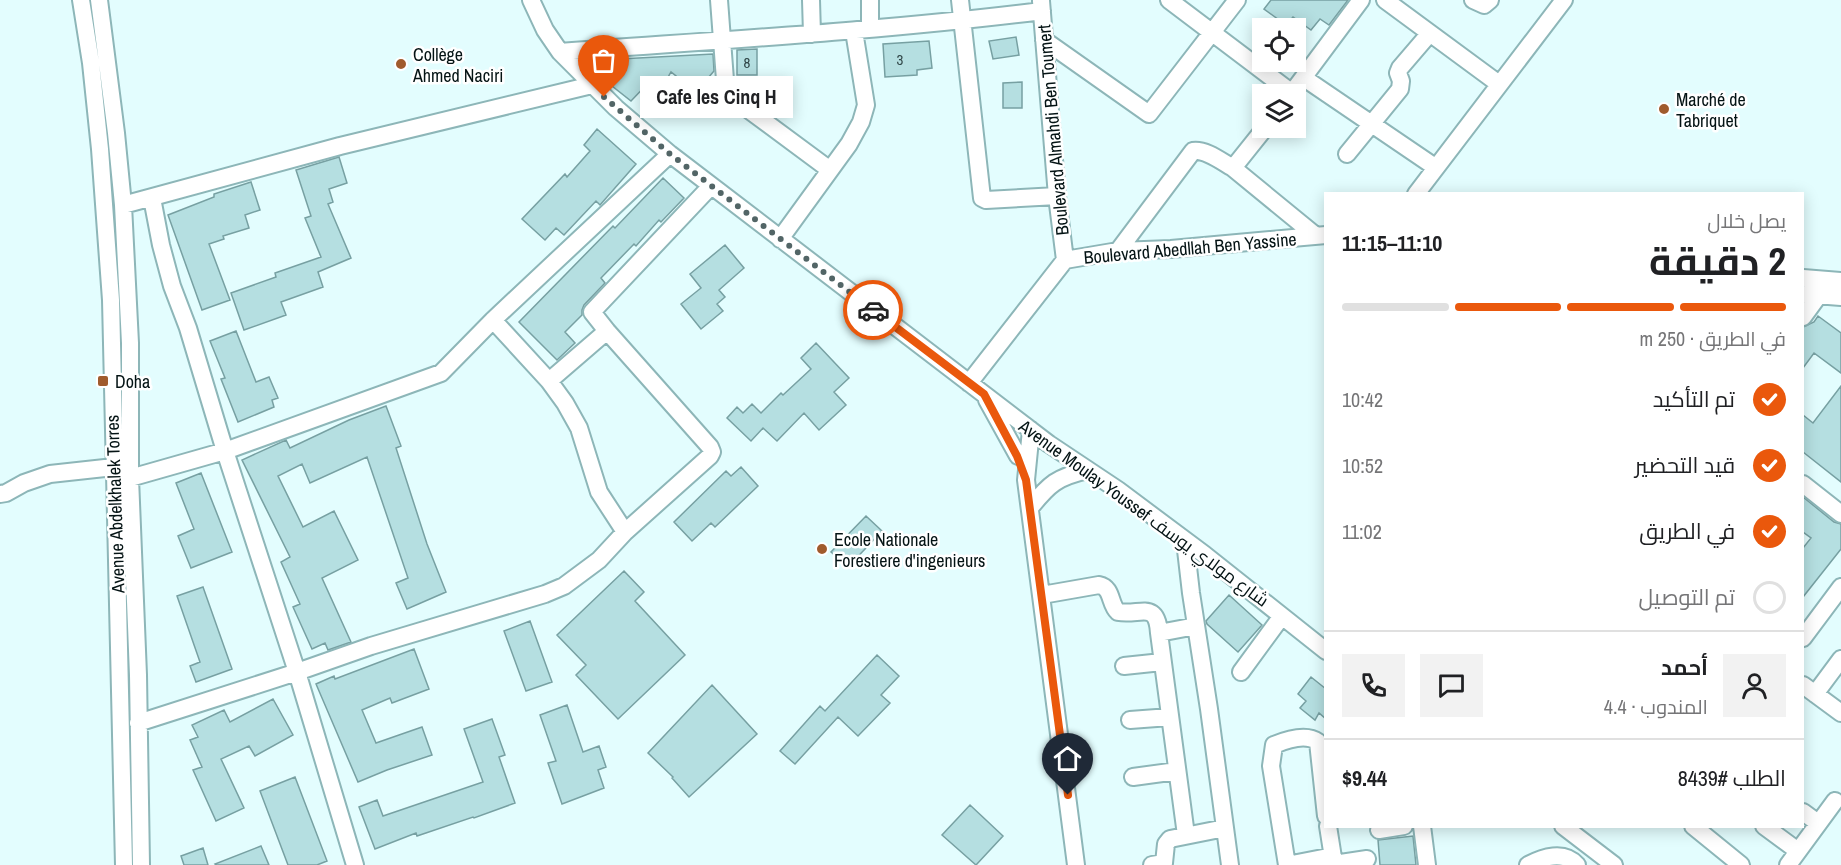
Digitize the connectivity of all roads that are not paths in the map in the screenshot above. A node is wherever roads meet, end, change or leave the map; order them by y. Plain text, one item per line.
1 (81, 0) edge
2 (99, 0) edge
3 (531, 0) edge
4 (719, 0) edge
5 (811, 0) edge
6 (870, 0) edge
7 (960, 0) edge
8 (1169, 0) edge
9 (1237, 0) edge
10 (1361, 0) edge
11 (1385, 0) edge
12 (1473, 0) edge
13 (1490, 0) edge
14 (1560, 1) edge
15 (1041, 6) edge
16 (963, 21) junction
17 (862, 30) junction
18 (1213, 32) junction
19 (1430, 33) junction
20 (812, 34) junction
21 (722, 40) junction
22 (1044, 40) junction
23 (560, 52) junction
24 (1304, 78) junction
25 (1278, 84) edge
26 (1299, 84) edge
27 (1499, 84) junction
28 (592, 86) junction
29 (1371, 124) junction
30 (1257, 138) edge
31 (670, 154) junction
32 (1347, 154) dead end
33 (1435, 167) junction
34 (1233, 168) junction
35 (830, 170) junction
36 (711, 186) junction
37 (1417, 192) edge
38 (1057, 196) junction
39 (152, 198) junction
40 (123, 205) junction
41 (1321, 235) edge
42 (780, 238) junction
43 (1118, 251) junction
44 (1065, 260) junction
45 (1804, 278) edge
46 (1841, 281) edge
47 (1822, 295) edge
48 (1841, 308) edge
49 (1804, 316) edge
50 (493, 320) junction
51 (608, 331) junction
52 (549, 381) junction
53 (969, 383) junction
54 (984, 394) junction
55 (1013, 416) junction
56 (1031, 430) junction
57 (225, 451) junction
58 (1017, 456) junction
59 (114, 467) junction
60 (1088, 470) junction
61 (130, 478) junction
62 (1026, 480) junction
63 (1804, 485) edge
64 (0, 494) edge
65 (1030, 508) junction
66 (1841, 514) edge
67 (625, 532) junction
68 (1185, 541) junction
69 (1841, 587) edge
70 (1042, 595) junction
71 (1282, 616) junction
72 (1196, 626) junction
73 (1159, 633) junction
74 (1804, 637) edge
75 (1323, 641) edge
76 (1841, 659) edge
77 (1162, 662) junction
78 (1124, 666) dead end
79 (297, 672) junction
80 (1241, 672) dead end
81 (1809, 689) edge
82 (1841, 713) edge
83 (1170, 717) junction
84 (1130, 720) dead end
85 (138, 723) junction
86 (1177, 771) junction
87 (1133, 777) dead end
88 (1324, 789) edge
89 (1835, 801) dead end
90 (1804, 813) edge
91 (1818, 823) junction
92 (1225, 828) junction
93 (1328, 828) edge
94 (1392, 828) edge
95 (1422, 828) edge
96 (1566, 828) edge
97 (1695, 828) edge
98 (1767, 828) edge
99 (1379, 830) dead end
100 (1186, 835) junction
101 (1798, 850) junction
102 (1367, 859) dead end
103 (1334, 862) edge
104 (1160, 864) edge
105 (124, 865) edge
106 (141, 865) edge
107 (355, 865) edge
108 (1076, 865) edge
109 (1230, 865) edge
110 (1287, 865) edge
111 (1427, 865) edge
112 (1528, 865) edge
113 (1577, 865) edge
114 (1614, 865) edge
115 (1741, 865) edge
116 (1788, 865) edge

1 - 59 street, Avenue Abdelkhalek Torres
2 - 40 street, Avenue Abdelkhalek Torres
3 - 23 street, Avenue Moulay Youssef شارع مولاي يوسف
4 - 21 street
5 - 20 street
6 - 17 street
7 - 16 street
8 - 18 street
9 - 18 street
10 - 24 street
11 - 19 street
12 - 13 street
14 - 27 street
15 - 16 street
15 - 22 street, Boulevard Almahdi Ben Toumert
16 - 17 street
16 - 38 street
17 - 20 street
17 - 35 street
18 - 22 street
18 - 25 street
19 - 27 street
19 - 29 street
20 - 21 street
21 - 23 street
21 - 35 street
22 - 38 street, Boulevard Almahdi Ben Toumert
23 - 28 street, Avenue Moulay Youssef شارع مولاي يوسف
24 - 26 street
24 - 29 street
27 - 33 street
28 - 31 street, Avenue Moulay Youssef شارع مولاي يوسف
28 - 39 street
29 - 32 street
29 - 33 street
30 - 34 street
31 - 36 street, Avenue Moulay Youssef شارع مولاي يوسف
31 - 50 street
33 - 37 street
34 - 41 street
34 - 43 street
35 - 42 street
36 - 42 street, Avenue Moulay Youssef شارع مولاي يوسف
36 - 51 street
38 - 44 street, Boulevard Almahdi Ben Toumert
39 - 40 street
39 - 57 street
40 - 61 street, Avenue Abdelkhalek Torres
41 - 43 street, Boulevard Abedllah Ben Yassine
42 - 53 street, Avenue Moulay Youssef شارع مولاي يوسف
43 - 44 street, Boulevard Abedllah Ben Yassine
44 - 53 street, Boulevard Abedllah Ben Yassine
45 - 46 street
47 - 48 street
47 - 49 street
50 - 52 street
50 - 57 street
51 - 52 street
51 - 67 street
52 - 67 street
53 - 54 street, Avenue Moulay Youssef شارع مولاي يوسف
54 - 55 street, Avenue Moulay Youssef شارع مولاي يوسف
54 - 58 street
55 - 56 street, Avenue Moulay Youssef شارع مولاي يوسف
55 - 58 street
56 - 60 street, Avenue Moulay Youssef شارع مولاي يوسف
56 - 62 street
57 - 61 street
57 - 79 street
58 - 62 street
59 - 64 street
59 - 105 street, Avenue Abdelkhalek Torres
60 - 65 street
60 - 68 street, Avenue Moulay Youssef شارع مولاي يوسف
61 - 85 street, Avenue Abdelkhalek Torres
62 - 65 street
63 - 66 street
65 - 70 street
67 - 79 street
68 - 71 street, Avenue Moulay Youssef شارع مولاي يوسف
68 - 72 street
69 - 74 street
70 - 73 street
70 - 108 street
71 - 75 street, Avenue Moulay Youssef شارع مولاي يوسف
71 - 80 street
72 - 73 street
72 - 92 street
73 - 77 street
76 - 81 street
77 - 78 street
77 - 83 street
79 - 85 street
79 - 107 street
81 - 82 street
83 - 84 street
83 - 86 street
85 - 106 street, Avenue Abdelkhalek Torres
86 - 87 street
86 - 100 street
88 - 110 street
89 - 91 street
90 - 91 street
91 - 101 street
92 - 100 street
92 - 109 street
93 - 103 street
94 - 99 street
95 - 111 street
96 - 114 street
97 - 115 street
98 - 101 street
100 - 104 street
101 - 116 street
102 - 103 street
103 - 110 street
112 - 113 street

